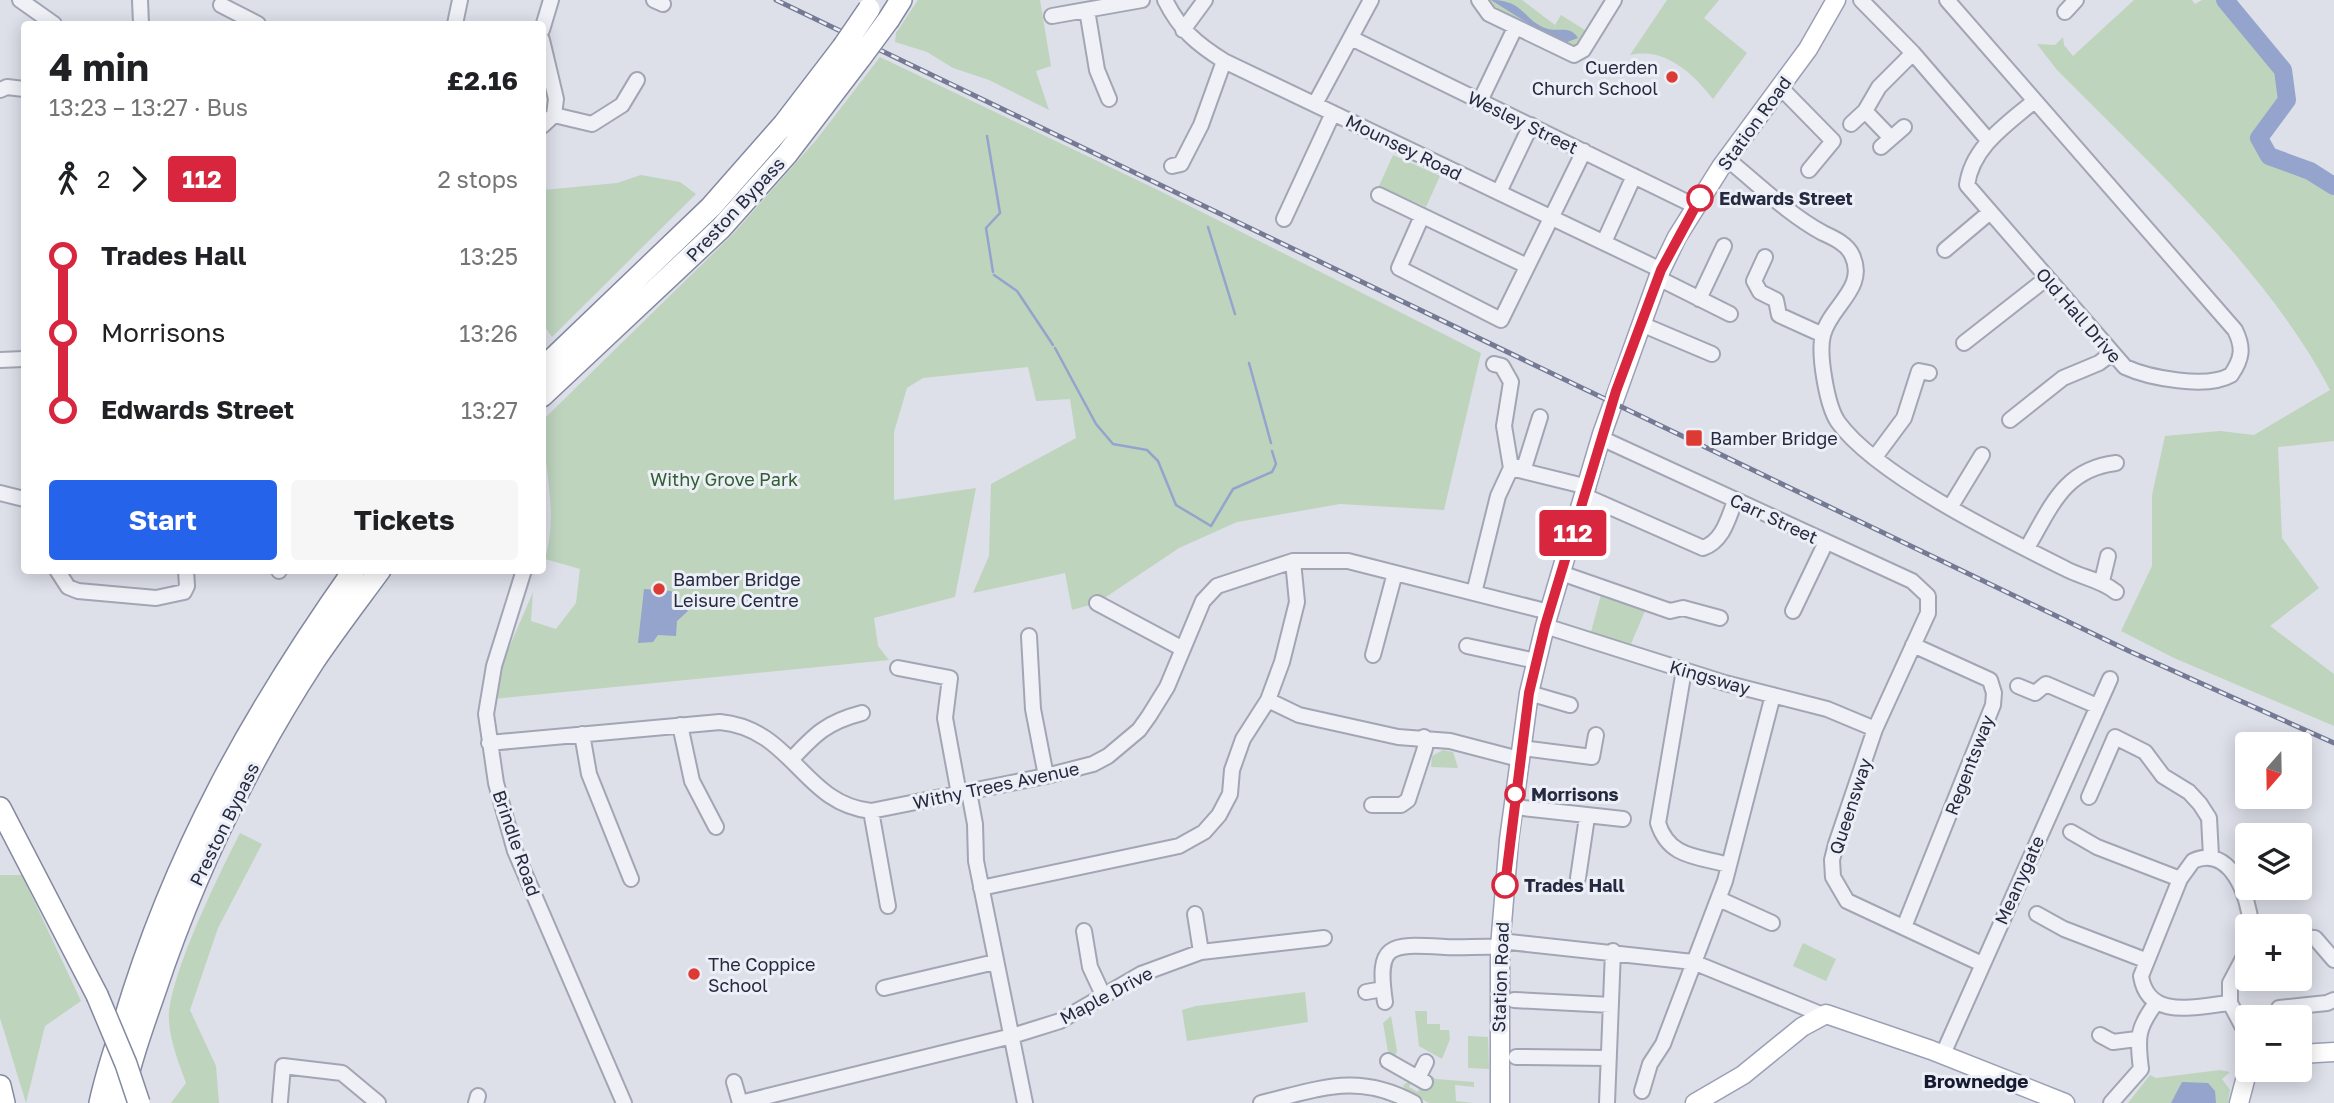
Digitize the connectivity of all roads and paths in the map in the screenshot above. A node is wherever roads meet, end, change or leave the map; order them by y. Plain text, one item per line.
1 (20, 0) edge
2 (140, 0) edge
3 (460, 0) edge
4 (551, 0) edge
5 (901, 0) edge
6 (1142, 0) edge
7 (1166, 0) edge
8 (1205, 0) edge
9 (1371, 0) edge
10 (1479, 0) edge
11 (1614, 0) edge
12 (1836, 0) edge
13 (1861, 0) edge
14 (2076, 0) edge
15 (1952, 2) edge
16 (872, 4) edge
17 (221, 5) dead end
18 (1087, 10) junction
19 (2065, 12) dead end
20 (1052, 16) dead end
21 (50, 21) edge
22 (141, 21) edge
23 (252, 21) edge
24 (456, 21) edge
25 (545, 21) edge
26 (1515, 28) junction
27 (1182, 30) junction
28 (1351, 38) junction
29 (852, 52) junction
30 (1913, 53) junction
31 (546, 57) edge
32 (1224, 61) junction
33 (637, 80) dead end
34 (21, 88) edge
35 (1780, 88) junction
36 (0, 90) edge
37 (1109, 99) dead end
38 (1480, 101) junction
39 (2033, 102) junction
40 (1315, 104) junction
41 (1865, 111) junction
42 (1333, 113) junction
43 (554, 116) junction
44 (546, 123) edge
45 (1851, 124) dead end
46 (1531, 125) junction
47 (1904, 127) dead end
48 (1988, 140) junction
49 (1584, 152) junction
50 (1727, 159) junction
51 (1172, 166) dead end
52 (1809, 170) dead end
53 (1634, 176) junction
54 (1499, 192) junction
55 (1379, 195) dead end
56 (1695, 205) junction
57 (1990, 212) junction
58 (1422, 216) junction
59 (1552, 218) junction
60 (1284, 219) dead end
61 (1604, 243) junction
62 (1724, 246) dead end
63 (1945, 250) dead end
64 (1765, 257) dead end
65 (1527, 266) junction
66 (1660, 274) junction
67 (2047, 278) junction
68 (1699, 299) junction
69 (1730, 314) dead end
70 (1641, 324) junction
71 (1823, 335) junction
72 (1964, 343) dead end
73 (1712, 354) dead end
74 (2111, 354) junction
75 (21, 359) edge
76 (0, 360) edge
77 (1494, 364) dead end
78 (546, 365) edge
79 (1929, 373) dead end
80 (546, 392) edge
81 (1540, 416) dead end
82 (2010, 420) dead end
83 (1601, 438) junction
84 (1982, 455) dead end
85 (1875, 457) junction
86 (2116, 463) dead end
87 (1511, 468) junction
88 (1587, 491) junction
89 (0, 493) edge
90 (21, 498) edge
91 (1735, 501) junction
92 (1951, 506) junction
93 (1826, 542) junction
94 (2027, 548) junction
95 (2108, 556) dead end
96 (1293, 561) junction
97 (1395, 573) junction
98 (1561, 573) junction
99 (60, 574) edge
100 (186, 574) edge
101 (351, 574) edge
102 (377, 574) edge
103 (523, 574) edge
104 (2102, 581) junction
105 (2116, 592) dead end
106 (1474, 593) junction
107 (1097, 603) dead end
108 (1793, 611) dead end
109 (1928, 613) joint
110 (1720, 618) dead end
111 (1547, 619) junction
112 (1029, 636) dead end
113 (1913, 645) junction
114 (1467, 646) dead end
115 (1183, 649) junction
116 (1373, 655) dead end
117 (1536, 661) junction
118 (898, 668) dead end
119 (1684, 670) junction
120 (2110, 679) dead end
121 (2018, 686) dead end
122 (1529, 693) junction
123 (1773, 695) junction
124 (1268, 700) junction
125 (1570, 705) dead end
126 (2097, 706) junction
127 (862, 713) dead end
128 (680, 725) junction
129 (1875, 729) junction
130 (582, 734) junction
131 (1596, 735) dead end
132 (1424, 737) junction
133 (489, 743) junction
134 (1520, 753) junction
135 (791, 760) junction
136 (1046, 776) junction
137 (964, 793) junction
138 (2089, 797) dead end
139 (1373, 805) dead end
140 (1514, 807) junction
141 (0, 808) edge
142 (871, 811) junction
143 (1587, 817) junction
144 (1623, 819) dead end
145 (716, 827) dead end
146 (2070, 832) dead end
147 (2210, 856) junction
148 (1729, 865) junction
149 (1578, 878) dead end
150 (631, 879) dead end
151 (2180, 879) junction
152 (981, 888) junction
153 (1719, 899) junction
154 (888, 906) dead end
155 (2035, 912) dead end
156 (1195, 914) dead end
157 (2250, 914) edge
158 (1772, 923) dead end
159 (1904, 927) junction
160 (1084, 931) dead end
161 (1324, 938) dead end
162 (2312, 938) edge
163 (1500, 944) junction
164 (1613, 951) junction
165 (1201, 952) junction
166 (2145, 960) junction
167 (2334, 960) edge
168 (995, 962) junction
169 (1693, 962) junction
170 (1982, 964) junction
171 (2235, 974) edge
172 (884, 988) dead end
173 (1366, 992) dead end
174 (1104, 997) junction
175 (1514, 1000) dead end
176 (2334, 1000) edge
177 (2155, 1003) junction
178 (2230, 1003) junction
179 (1611, 1005) junction
180 (2308, 1005) edge
181 (2235, 1012) edge
182 (1823, 1015) junction
183 (2100, 1035) dead end
184 (1012, 1036) junction
185 (2137, 1039) junction
186 (2334, 1052) edge
187 (2312, 1053) edge
188 (1943, 1054) junction
189 (1516, 1057) dead end
190 (1609, 1058) junction
191 (1388, 1061) dead end
192 (1426, 1062) dead end
193 (1402, 1070) junction
194 (734, 1082) dead end
195 (2244, 1082) edge
196 (0, 1086) edge
197 (1642, 1091) dead end
198 (1394, 1092) junction
199 (280, 1101) dead end
200 (4, 1103) edge
201 (100, 1103) edge
202 (121, 1103) edge
203 (139, 1103) edge
204 (378, 1103) edge
205 (624, 1103) edge
206 (1025, 1103) edge
207 (1261, 1103) edge
208 (1414, 1103) edge
209 (1500, 1103) edge
210 (1607, 1103) edge
211 (1695, 1103) edge
212 (2064, 1103) edge
213 (2111, 1103) edge
214 (2238, 1103) edge

1 - 21 street
2 - 22 street
3 - 24 street
4 - 25 street
5 - 29 highway, Preston Bypass, bridge
6 - 18 street
7 - 27 street, Mounsey Road
8 - 27 street
9 - 28 street
10 - 26 street
11 - 26 street
12 - 35 main road, Station Road
13 - 30 street
14 - 19 street
15 - 39 street
16 - 29 highway, Preston Bypass, bridge
17 - 23 street
18 - 20 street
18 - 37 street
26 - 38 street
27 - 32 street, Mounsey Road
28 - 38 street, Wesley Street
28 - 40 street
29 - 78 highway, Preston Bypass
29 - 80 highway, Preston Bypass
30 - 41 street
30 - 48 street
31 - 43 street
32 - 40 street, Mounsey Road
32 - 51 street
33 - 43 street
34 - 36 street
35 - 50 main road, Station Road
35 - 52 street
38 - 46 street, Wesley Street
39 - 48 street, Old Hall Drive
39 - 74 street, Old Hall Drive
40 - 42 street, Mounsey Road
41 - 45 street
41 - 47 street
42 - 54 street, Mounsey Road
42 - 60 street
43 - 44 street
46 - 49 street, Wesley Street
46 - 54 street
48 - 57 street, Old Hall Drive
49 - 53 street, Wesley Street
49 - 59 street
50 - 56 main road, Station Road
50 - 71 street
53 - 56 street, Wesley Street
53 - 61 street
54 - 59 street, Mounsey Road
55 - 58 street
56 - 66 main road, Station Road
57 - 63 street
57 - 67 street, Old Hall Drive
58 - 65 street
58 - 65 street
59 - 61 street, Mounsey Road
59 - 65 street
61 - 66 street, Mounsey Road
62 - 68 street
64 - 71 street
66 - 68 street, Mounsey Road
66 - 70 main road, Station Road
67 - 72 street
67 - 74 street, Old Hall Drive
68 - 69 street, Mounsey Road
70 - 73 street
70 - 83 main road, Station Road
71 - 85 street
74 - 82 street
75 - 76 street
77 - 87 street
79 - 85 street
81 - 87 street
83 - 88 main road, Station Road
83 - 91 street, Carr Street
84 - 92 street
85 - 92 street
86 - 94 street
87 - 88 street
87 - 106 street
88 - 91 street
88 - 98 main road, Station Road
89 - 90 street
91 - 93 street, Carr Street
92 - 94 street
93 - 108 street
93 - 109 street, Carr Street
94 - 104 street
95 - 104 street
96 - 97 street, Withy Trees Avenue
96 - 115 street, Withy Trees Avenue
96 - 124 street
97 - 106 street, Withy Trees Avenue
97 - 116 street
98 - 110 street
98 - 111 main road, Station Road
99 - 100 street
101 - 201 highway, Preston Bypass
102 - 202 highway, Preston Bypass
103 - 133 street, Brindle Road
104 - 105 street
106 - 111 street, Kingsway
107 - 115 street
109 - 113 street, Queensway
111 - 117 main road, Station Road
111 - 119 street, Kingsway
112 - 136 street
113 - 129 street, Queensway
113 - 159 street, Regentsway
114 - 117 street
115 - 136 street, Withy Trees Avenue
117 - 122 main road, Station Road
118 - 137 street
119 - 123 street, Kingsway
119 - 148 street
120 - 126 street, Meanygate
121 - 126 street
122 - 125 street
122 - 134 main road, Station Road
123 - 129 street, Kingsway
123 - 148 street
124 - 132 street
124 - 152 street
126 - 170 street, Meanygate
127 - 135 street
128 - 130 street, Withy Trees Avenue
128 - 135 street, Withy Trees Avenue
128 - 145 street
129 - 159 street, Queensway
130 - 133 street, Withy Trees Avenue
130 - 150 street
131 - 134 street
132 - 134 street
132 - 139 street
133 - 205 street, Brindle Road
134 - 140 main road, Station Road
135 - 142 street, Withy Trees Avenue
136 - 137 street, Withy Trees Avenue
137 - 142 street, Withy Trees Avenue
137 - 152 street
138 - 147 street
140 - 143 street
140 - 163 main road, Station Road
141 - 203 highway, bridge
142 - 154 street
143 - 144 street
143 - 149 street
146 - 151 street
147 - 151 street
147 - 157 street
148 - 153 street
151 - 166 street
152 - 168 street
153 - 158 street
153 - 169 street
155 - 166 street
156 - 165 street
159 - 170 street, Queensway
160 - 174 street
161 - 165 street, Maple Drive
162 - 167 street
163 - 164 street
163 - 173 street
163 - 209 main road, Station Road
164 - 169 street
164 - 179 street
165 - 174 street, Maple Drive
166 - 177 street
168 - 172 street
168 - 184 street
169 - 182 street
169 - 197 street
170 - 188 street, Meanygate
171 - 178 street
174 - 184 street, Maple Drive
175 - 179 street
176 - 180 street
177 - 178 street
177 - 185 street
178 - 181 street
179 - 190 street
182 - 188 main road
182 - 211 main road
183 - 185 street
184 - 194 street, Maple Drive
184 - 206 street
185 - 213 street
186 - 187 main road
188 - 212 main road
189 - 190 street
190 - 210 street
191 - 193 street
192 - 193 street
193 - 198 street
195 - 214 main road
196 - 200 highway
198 - 207 street
198 - 208 street
199 - 204 street

